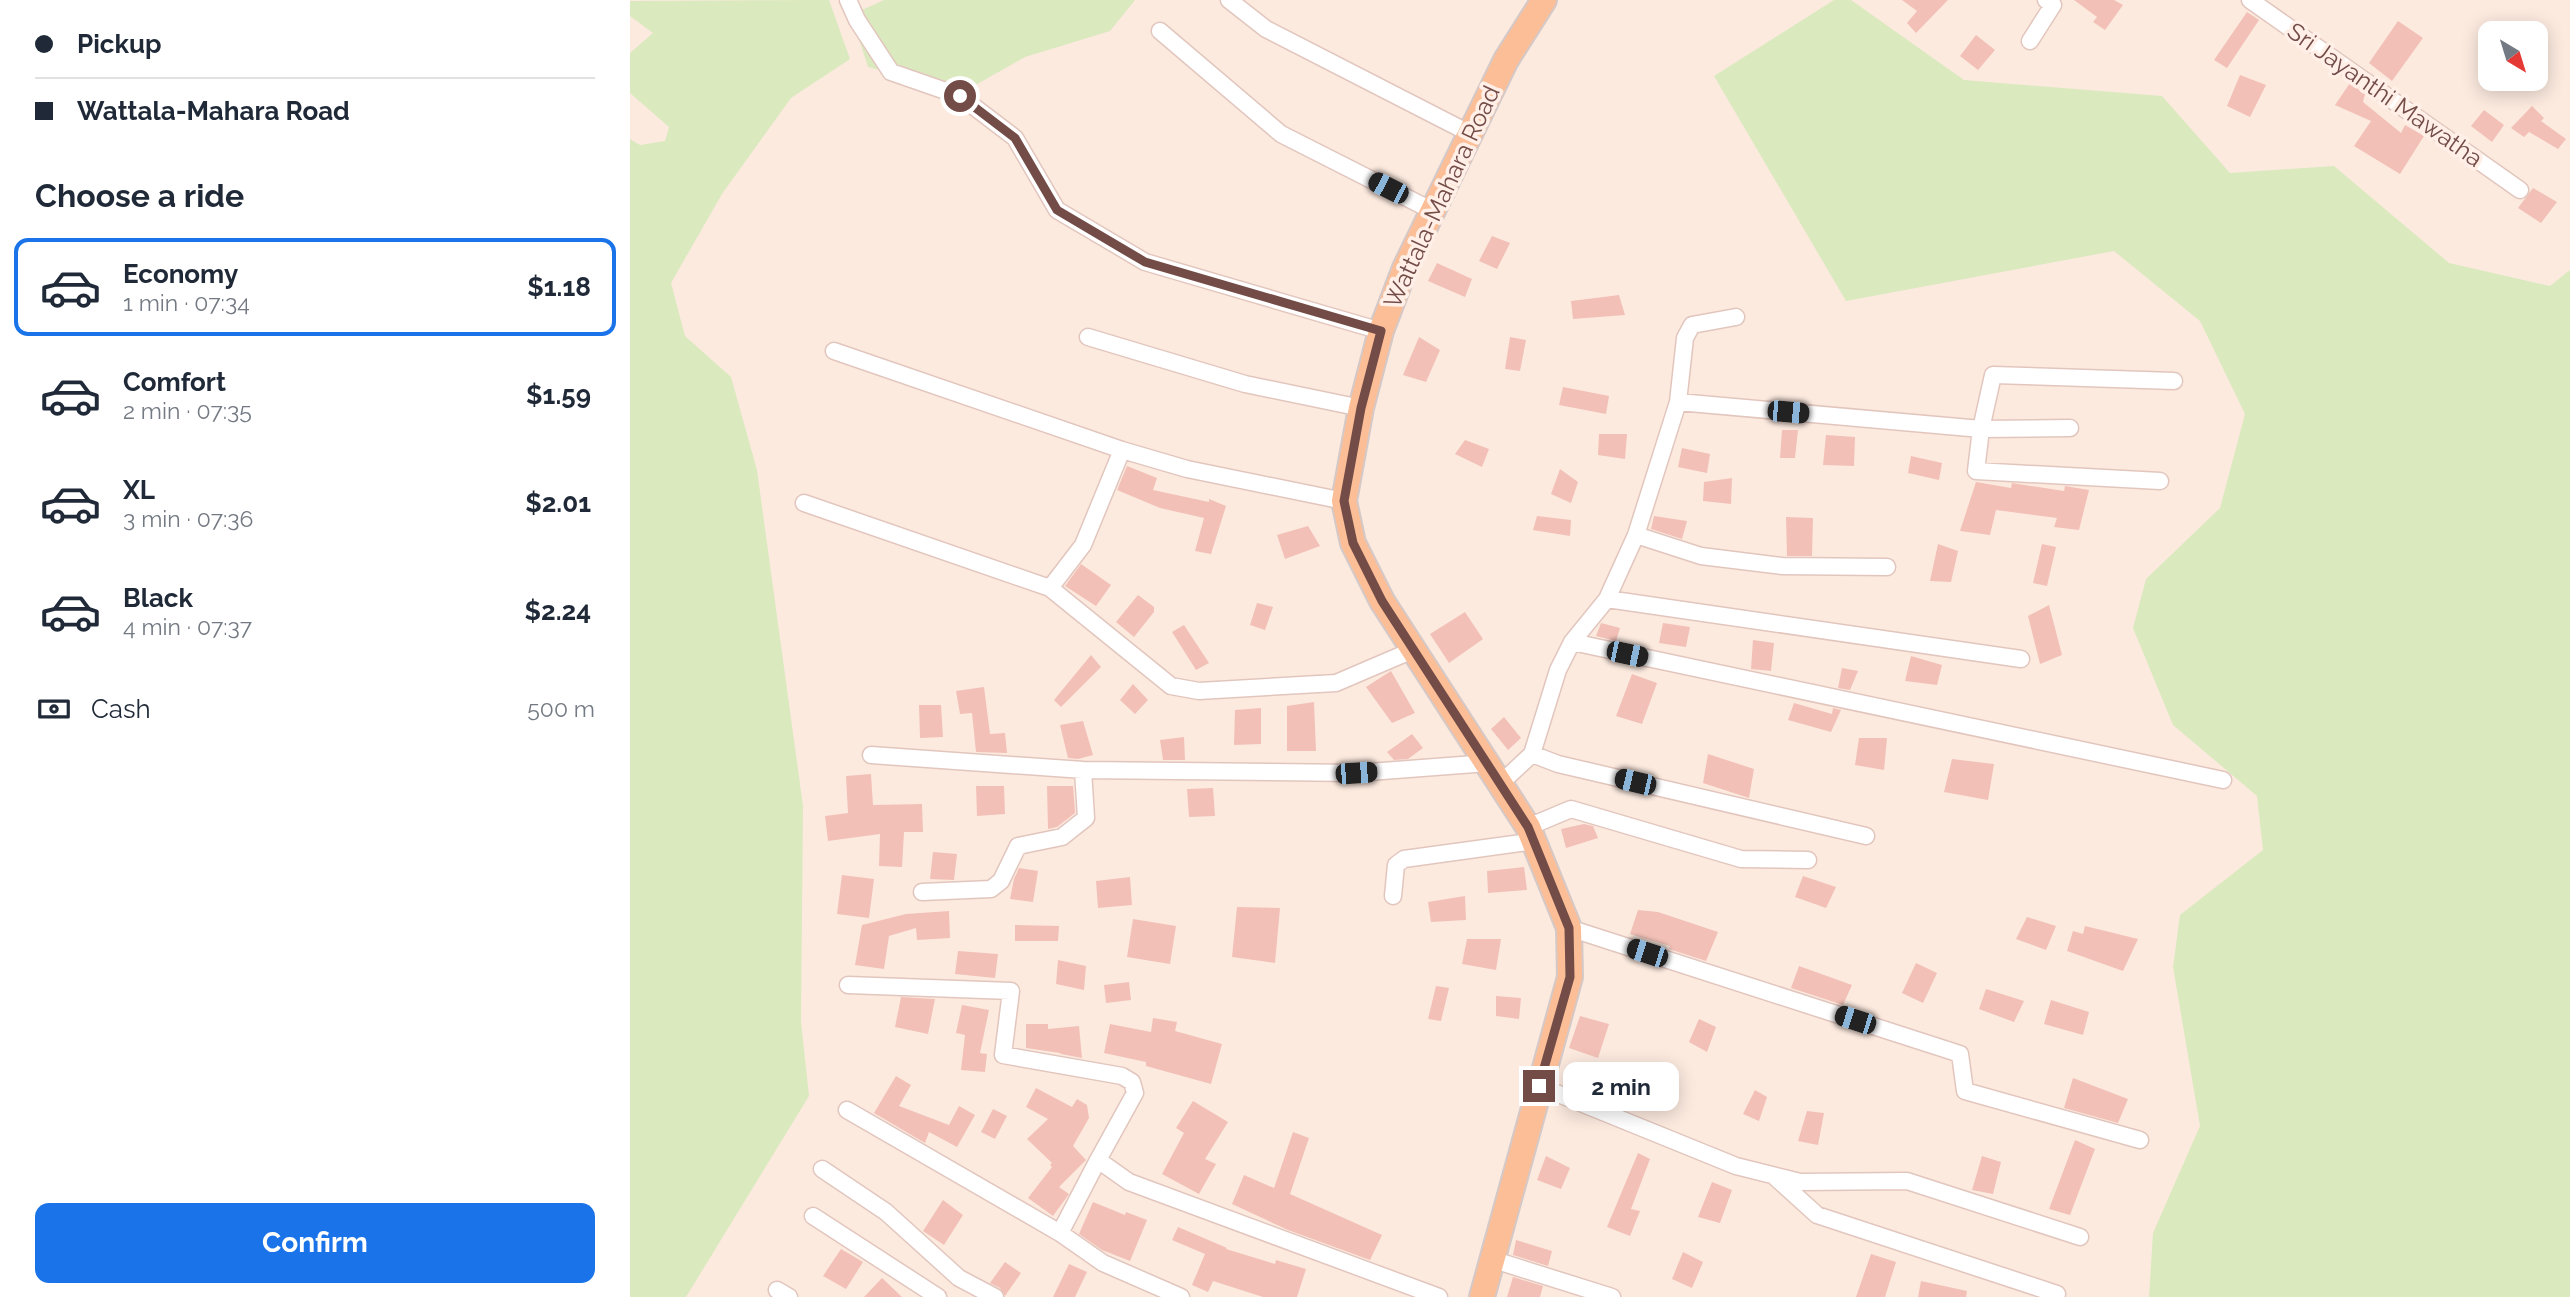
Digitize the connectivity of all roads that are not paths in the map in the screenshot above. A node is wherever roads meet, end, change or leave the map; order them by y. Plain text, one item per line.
1 (848, 0) edge
2 (1229, 0) edge
3 (1544, 0) edge
4 (2046, 0) edge
5 (2250, 0) edge
6 (1160, 31) dead end
7 (2030, 41) dead end
8 (1469, 133) junction
9 (2520, 190) dead end
10 (1431, 210) junction
11 (1736, 317) dead end
12 (1381, 331) junction
13 (1088, 337) dead end
14 (834, 351) dead end
15 (2174, 381) dead end
16 (1678, 402) junction
17 (1361, 408) junction
18 (2070, 428) dead end
19 (1981, 429) junction
20 (1122, 450) junction
21 (2160, 481) dead end
22 (1344, 501) junction
23 (804, 503) dead end
24 (1636, 535) junction
25 (1887, 568) dead end
26 (1050, 588) junction
27 (1607, 599) junction
28 (1572, 642) junction
29 (1413, 650) junction
30 (2021, 659) dead end
31 (1532, 754) junction
32 (871, 755) dead end
33 (1083, 770) junction
34 (1494, 773) junction
35 (2223, 780) dead end
36 (1531, 834) junction
37 (1866, 836) dead end
38 (1808, 860) dead end
39 (922, 892) dead end
40 (1393, 895) dead end
41 (1569, 928) junction
42 (848, 985) dead end
43 (1539, 1086) junction
44 (847, 1110) dead end
45 (2140, 1140) dead end
46 (1098, 1160) junction
47 (822, 1168) dead end
48 (1772, 1175) junction
49 (813, 1216) dead end
50 (1060, 1233) junction
51 (2080, 1237) dead end
52 (1491, 1259) junction
53 (2057, 1294) dead end
54 (938, 1297) edge
55 (995, 1297) edge
56 (1181, 1297) edge
57 (1440, 1297) edge
58 (1482, 1297) edge
59 (1612, 1297) edge

1 - 12 street
2 - 8 street
3 - 8 main road, Wattala-Mahara Road
4 - 7 street
5 - 9 street, Sri Jayanthi Mawatha
6 - 10 street
8 - 10 main road, Wattala-Mahara Road
10 - 12 main road, Wattala-Mahara Road
11 - 16 street
12 - 17 main road, Wattala-Mahara Road
13 - 17 street
14 - 20 street
15 - 19 street
16 - 19 street
16 - 24 street
17 - 22 main road, Wattala-Mahara Road
18 - 19 street
19 - 21 street
20 - 22 street
20 - 26 street
22 - 29 main road, Wattala-Mahara Road
23 - 26 street
24 - 25 street
24 - 27 street
26 - 29 street
27 - 28 street
27 - 30 street
28 - 31 street
28 - 35 street
29 - 34 main road, Wattala-Mahara Road
31 - 34 street
31 - 37 street
32 - 33 street
33 - 34 street
33 - 39 street
34 - 36 main road, Wattala-Mahara Road
36 - 38 street
36 - 40 street
36 - 41 main road, Wattala-Mahara Road
41 - 43 main road, Wattala-Mahara Road
41 - 45 street
42 - 46 street
43 - 48 street
43 - 52 main road, Wattala-Mahara Road
44 - 50 street
46 - 50 street
46 - 57 street
47 - 55 street
48 - 51 street
48 - 53 street
49 - 54 street
50 - 56 street
52 - 58 main road, Wattala-Mahara Road
52 - 59 street

